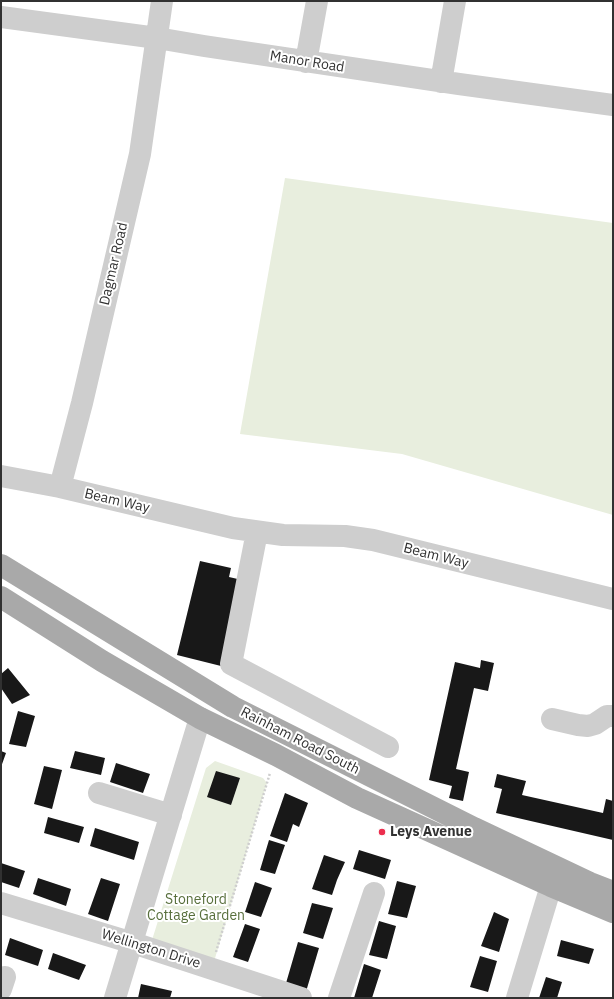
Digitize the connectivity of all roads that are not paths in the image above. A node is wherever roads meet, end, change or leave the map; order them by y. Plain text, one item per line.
1 (162, 1) edge
2 (317, 1) edge
3 (455, 1) edge
4 (1, 17) edge
5 (157, 38) junction
6 (306, 62) junction
7 (441, 82) junction
8 (613, 104) edge
9 (1, 476) edge
10 (60, 487) junction
11 (257, 532) junction
12 (1, 565) edge
13 (1, 598) edge
14 (613, 599) edge
15 (212, 694) junction
16 (613, 716) edge
17 (200, 718) junction
18 (552, 719) dead end
19 (388, 747) dead end
20 (99, 793) dead end
21 (171, 815) junction
22 (551, 886) junction
23 (613, 892) edge
24 (374, 893) dead end
25 (1, 903) edge
26 (613, 912) edge
27 (133, 943) junction
28 (115, 998) edge
29 (301, 998) edge
30 (339, 998) edge
31 (517, 998) edge

1 - 5 street, Dagmar Road
2 - 6 street
3 - 7 street
4 - 5 street, Manor Road
5 - 6 street, Manor Road
5 - 10 street, Dagmar Road
6 - 7 street, Manor Road
7 - 8 street, Manor Road
9 - 10 street, Beam Way
10 - 11 street, Beam Way
11 - 14 street, Beam Way
11 - 19 street
12 - 15 main road, Rainham Road South
13 - 17 main road, Rainham Road South
15 - 17 main road
15 - 23 main road, Rainham Road South
16 - 18 street
17 - 21 street
17 - 22 main road, Rainham Road South
20 - 21 street
21 - 27 street
22 - 26 main road, Rainham Road South
22 - 31 street
24 - 30 street
25 - 27 street, Wellington Drive
27 - 28 street
27 - 29 street, Wellington Drive

